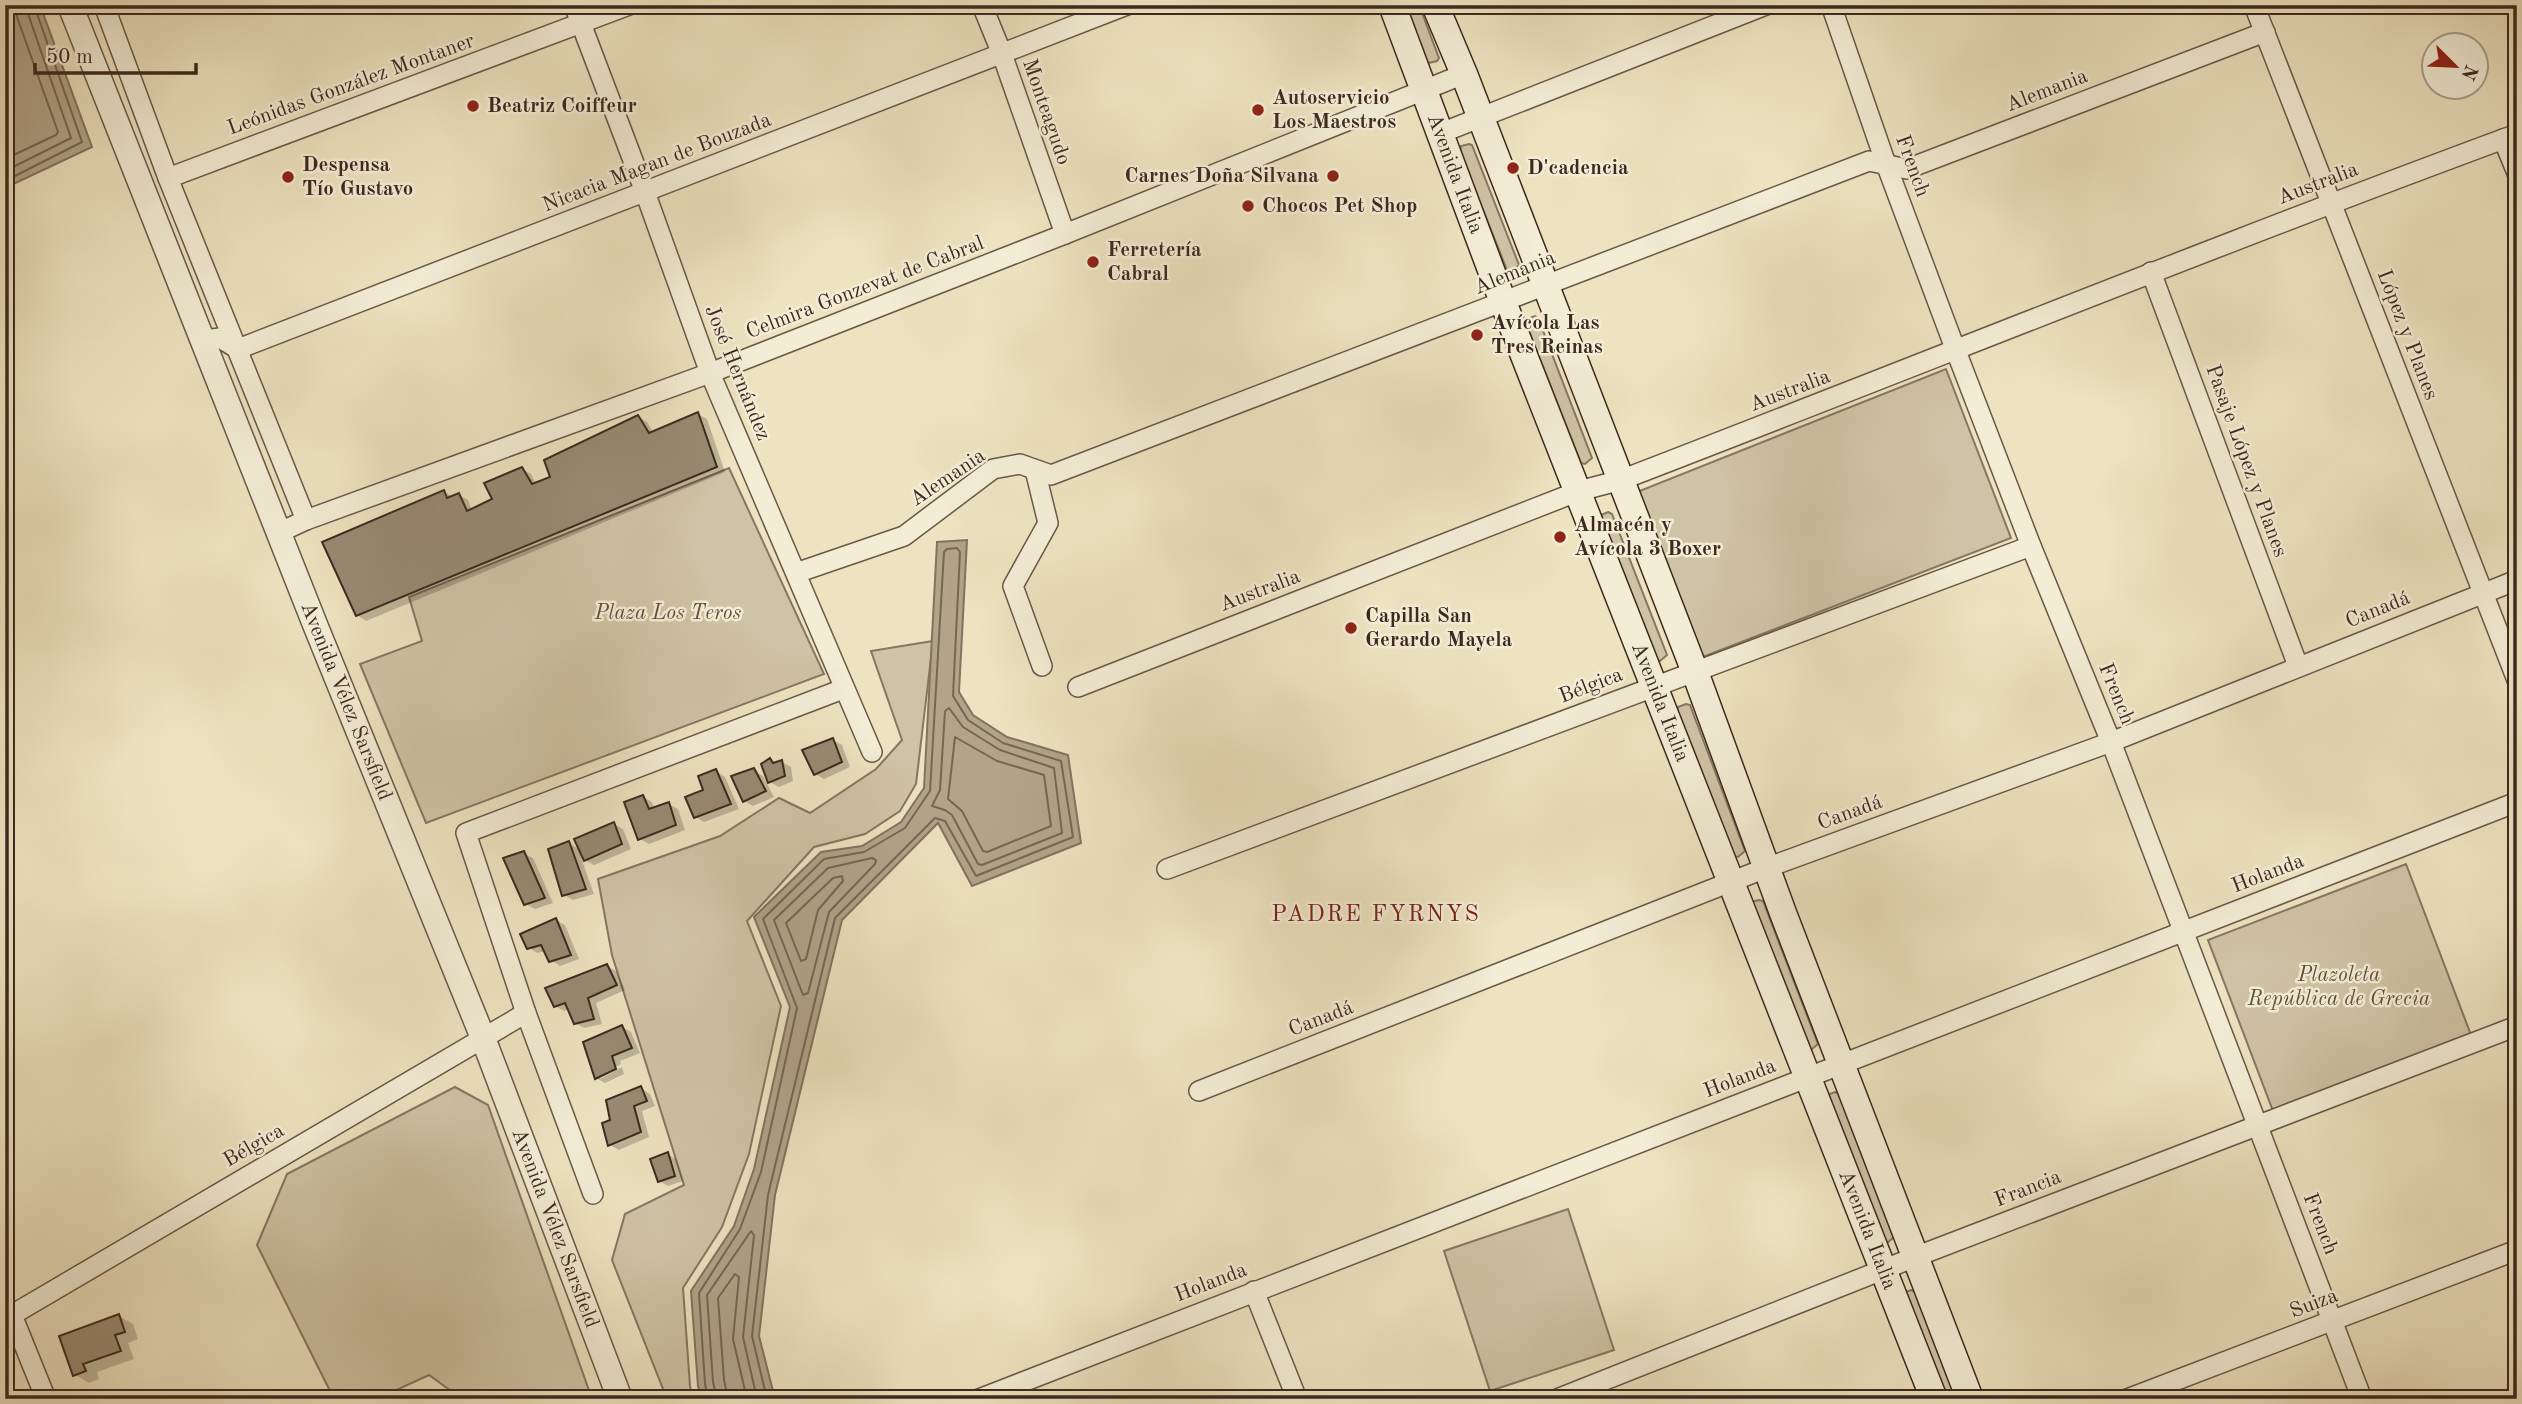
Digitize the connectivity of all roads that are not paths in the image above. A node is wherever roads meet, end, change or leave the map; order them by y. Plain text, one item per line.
1 (70, 5) edge
2 (629, 5) edge
3 (982, 5) edge
4 (1127, 5) edge
5 (1392, 5) edge
6 (1435, 5) edge
7 (1766, 5) edge
8 (1831, 5) edge
9 (2255, 5) edge
10 (107, 6) edge
11 (577, 15) edge
12 (2265, 32) junction
13 (1002, 54) junction
14 (1464, 74) junction
15 (1423, 89) junction
16 (1480, 119) junction
17 (1441, 133) junction
18 (2510, 136) edge
19 (1886, 164) junction
20 (2517, 173) edge
21 (168, 178) junction
22 (645, 192) junction
23 (2331, 202) junction
24 (1065, 234) junction
25 (2151, 272) junction
26 (1546, 284) junction
27 (1503, 302) junction
28 (204, 340) junction
29 (238, 349) junction
30 (1956, 351) junction
31 (709, 373) junction
32 (1035, 470) junction
33 (1621, 480) junction
34 (1578, 491) junction
35 (306, 520) junction
36 (278, 533) junction
37 (2031, 546) junction
38 (796, 573) junction
39 (2517, 580) edge
40 (2482, 593) junction
41 (1042, 666) dead end
42 (2298, 666) junction
43 (1695, 672) junction
44 (2517, 680) edge
45 (1078, 687) dead end
46 (1655, 687) junction
47 (843, 689) junction
48 (2111, 742) junction
49 (872, 752) dead end
50 (2517, 802) edge
51 (1766, 868) junction
52 (1167, 869) dead end
53 (1732, 882) junction
54 (2183, 930) junction
55 (526, 1013) junction
56 (2517, 1026) edge
57 (483, 1038) junction
58 (1841, 1065) junction
59 (1806, 1078) junction
60 (1199, 1091) dead end
61 (2257, 1126) junction
62 (593, 1194) dead end
63 (2517, 1250) edge
64 (1915, 1257) junction
65 (1884, 1270) junction
66 (1254, 1291) junction
67 (8, 1317) edge
68 (2333, 1321) junction
69 (46, 1399) edge
70 (620, 1399) edge
71 (979, 1399) edge
72 (1297, 1399) edge
73 (1557, 1399) edge
74 (1934, 1399) edge
75 (1970, 1399) edge
76 (2127, 1399) edge
77 (2362, 1399) edge

1 - 28 street, Avenida Vélez Sarsfield
2 - 11 street, Leónidas González Montaner
3 - 13 street, Monteagudo
4 - 13 street, Nicacia Magan de Bouzada
5 - 15 main road, Avenida Italia
6 - 14 main road, Avenida Italia
7 - 16 street
8 - 19 street, French
9 - 12 street, López y Planes
10 - 21 street
11 - 21 street, Leónidas González Montaner
11 - 22 street, José Hernández
12 - 19 street, Alemania
12 - 23 street, López y Planes
13 - 22 street, Nicacia Magan de Bouzada
13 - 24 street, Monteagudo
14 - 15 street, Celmira Gonzevat de Cabral
14 - 16 main road, Avenida Italia
15 - 17 main road, Avenida Italia
15 - 24 street, Celmira Gonzevat de Cabral
16 - 17 street
16 - 26 main road, Avenida Italia
17 - 27 main road, Avenida Italia
18 - 20 street
18 - 23 street, Australia
19 - 26 street, Alemania
19 - 30 street, French
21 - 29 street
22 - 29 street, Nicacia Magan de Bouzada
22 - 31 street, José Hernández
23 - 25 street, Australia
23 - 40 street, López y Planes
24 - 31 street, Celmira Gonzevat de Cabral
25 - 30 street, Australia
25 - 42 street, Pasaje López y Planes
26 - 27 street, Alemania
26 - 33 main road, Avenida Italia
27 - 32 street, Alemania
27 - 34 main road, Avenida Italia
28 - 29 street
28 - 36 street, Avenida Vélez Sarsfield
29 - 35 street
30 - 33 street, Australia
30 - 37 street, French
31 - 35 street, Celmira Gonzevat de Cabral
31 - 38 street, José Hernández
32 - 38 street, Alemania
32 - 41 street
33 - 34 street, Australia
33 - 43 main road, Avenida Italia
34 - 45 street, Australia
34 - 46 main road, Avenida Italia
35 - 36 street, Celmira Gonzevat de Cabral
36 - 57 street, Avenida Vélez Sarsfield
37 - 43 street, Bélgica
37 - 48 street, French
38 - 47 street, José Hernández
39 - 40 street, Canadá
40 - 42 street, Canadá
40 - 44 street, López y Planes
42 - 48 street, Canadá
43 - 46 street, Bélgica
43 - 51 main road, Avenida Italia
46 - 52 street, Bélgica
46 - 53 main road, Avenida Italia
47 - 49 street, José Hernández
47 - 55 street
48 - 51 street, Canadá
48 - 54 street, French
50 - 54 street, Holanda
51 - 53 street, Canadá
51 - 58 main road, Avenida Italia
53 - 59 main road, Avenida Italia
53 - 60 street, Canadá
54 - 58 street, Holanda
54 - 61 street, French
55 - 57 street, Bélgica
55 - 62 street
56 - 61 street, Francia
57 - 67 street, Bélgica
57 - 70 street, Avenida Vélez Sarsfield
58 - 59 street, Holanda
58 - 64 main road, Avenida Italia
59 - 65 main road, Avenida Italia
59 - 66 street, Holanda
61 - 64 street, Francia
61 - 68 street, French
63 - 68 street, Suiza
64 - 65 street, Francia
64 - 75 main road, Avenida Italia
65 - 73 street, Francia
65 - 74 main road, Avenida Italia
66 - 71 street, Holanda
66 - 72 street
67 - 69 street
68 - 76 street, Suiza
68 - 77 street, French

